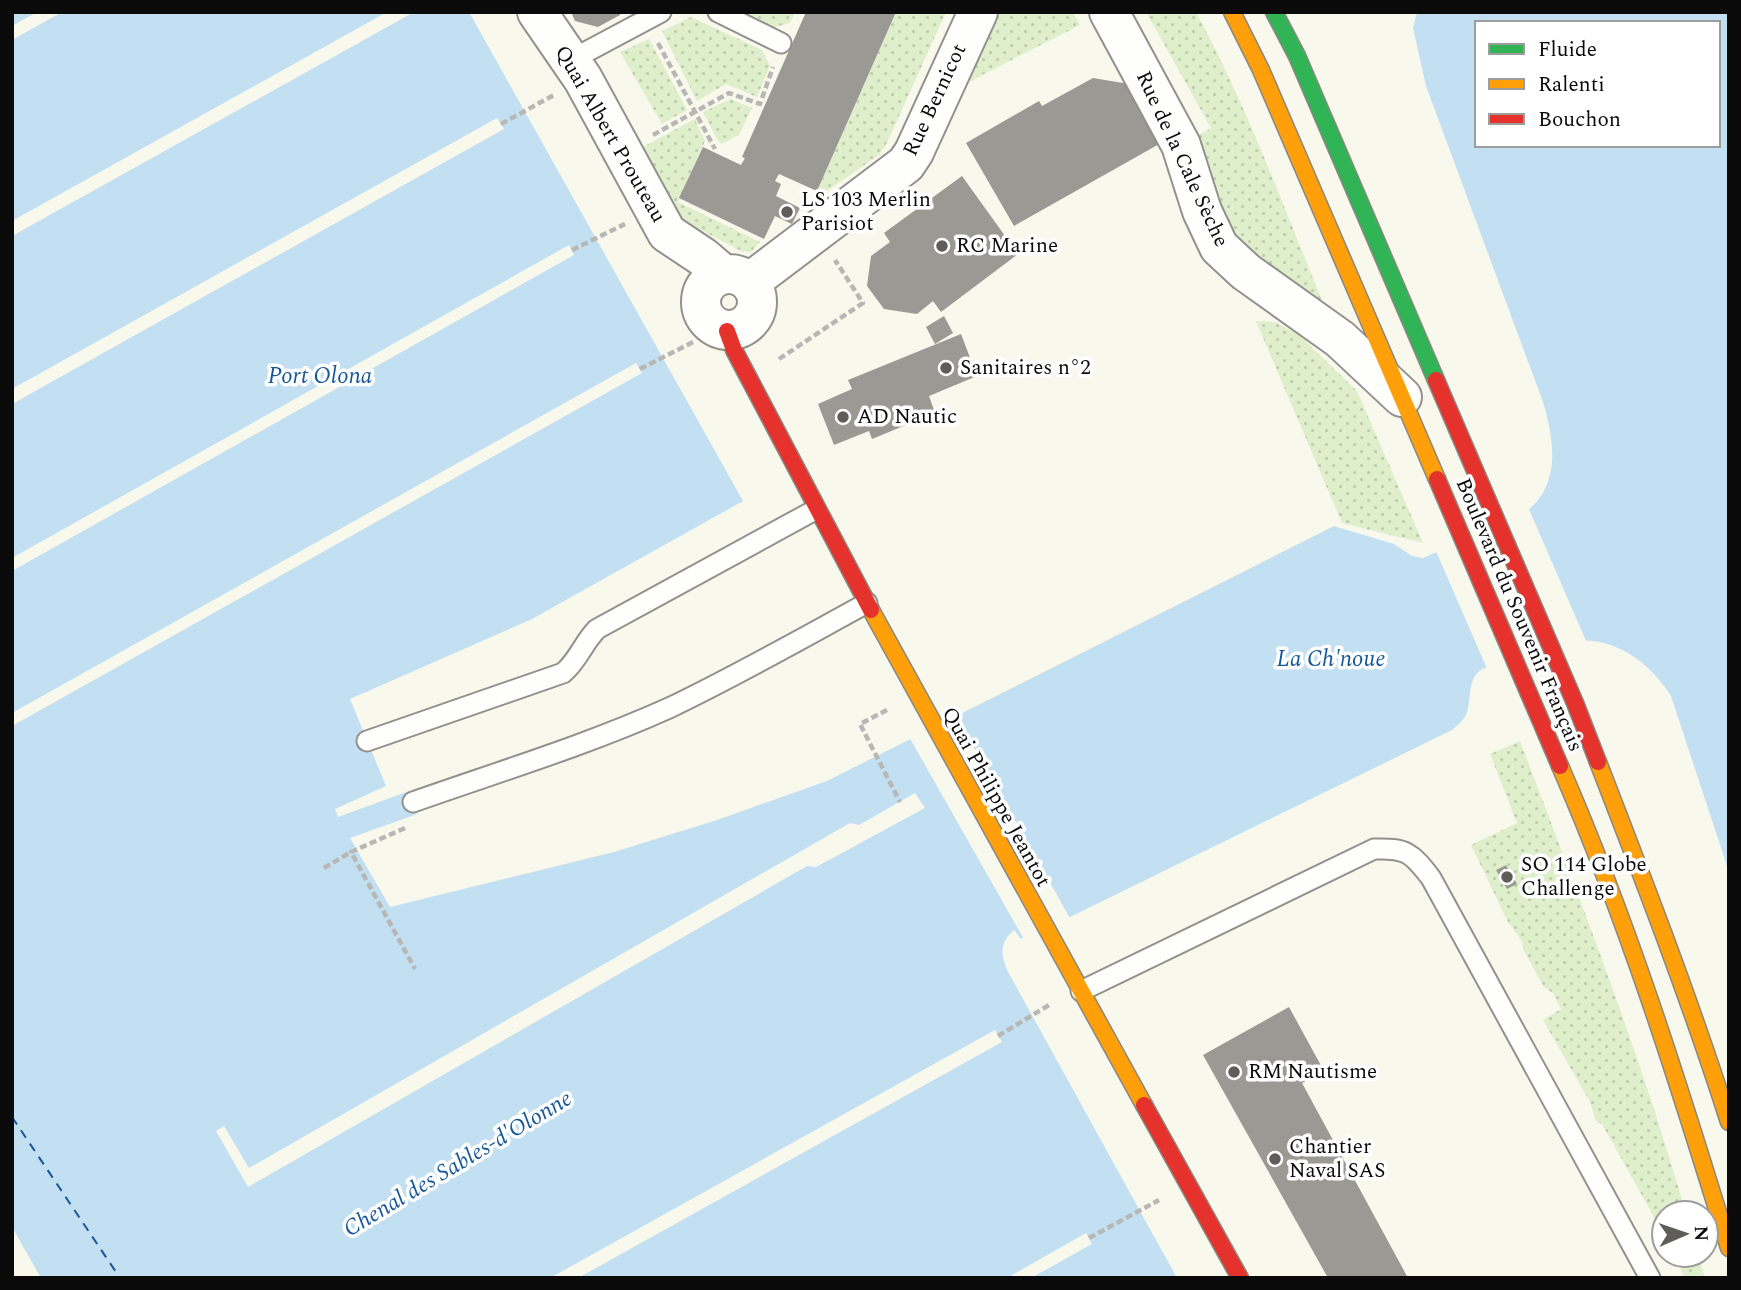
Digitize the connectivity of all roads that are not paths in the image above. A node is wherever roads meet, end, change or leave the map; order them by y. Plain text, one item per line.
1 (537, 12) edge
2 (718, 12) edge
3 (978, 12) edge
4 (1109, 12) edge
5 (1232, 12) edge
6 (1275, 12) edge
7 (653, 16) edge
8 (781, 43) road end
9 (571, 60) junction
10 (736, 278) junction
11 (727, 331) joint
12 (1402, 397) junction
13 (816, 510) junction
14 (867, 603) junction
15 (367, 741) dead end
16 (413, 802) dead end
17 (1080, 991) junction
18 (1729, 1122) edge
19 (1729, 1248) edge
20 (1240, 1278) edge
21 (1650, 1278) edge

1 - 9 street, Quai Albert Prouteau
2 - 8 lane
3 - 10 street, Rue Bernicot
4 - 12 street, Rue de la Cale Sèche
5 - 12 main road, Boulevard du Souvenir Français
6 - 18 main road, Boulevard du Souvenir Français
7 - 9 lane
9 - 10 street, Quai Albert Prouteau
10 - 11 street, Rue Bernicot
11 - 13 main road, Quai Philippe Jeantot
12 - 19 main road, Boulevard du Souvenir Français
13 - 14 main road, Quai Philippe Jeantot
13 - 15 lane
14 - 16 lane
14 - 17 main road, Quai Philippe Jeantot
17 - 20 main road, Quai Philippe Jeantot
17 - 21 lane

